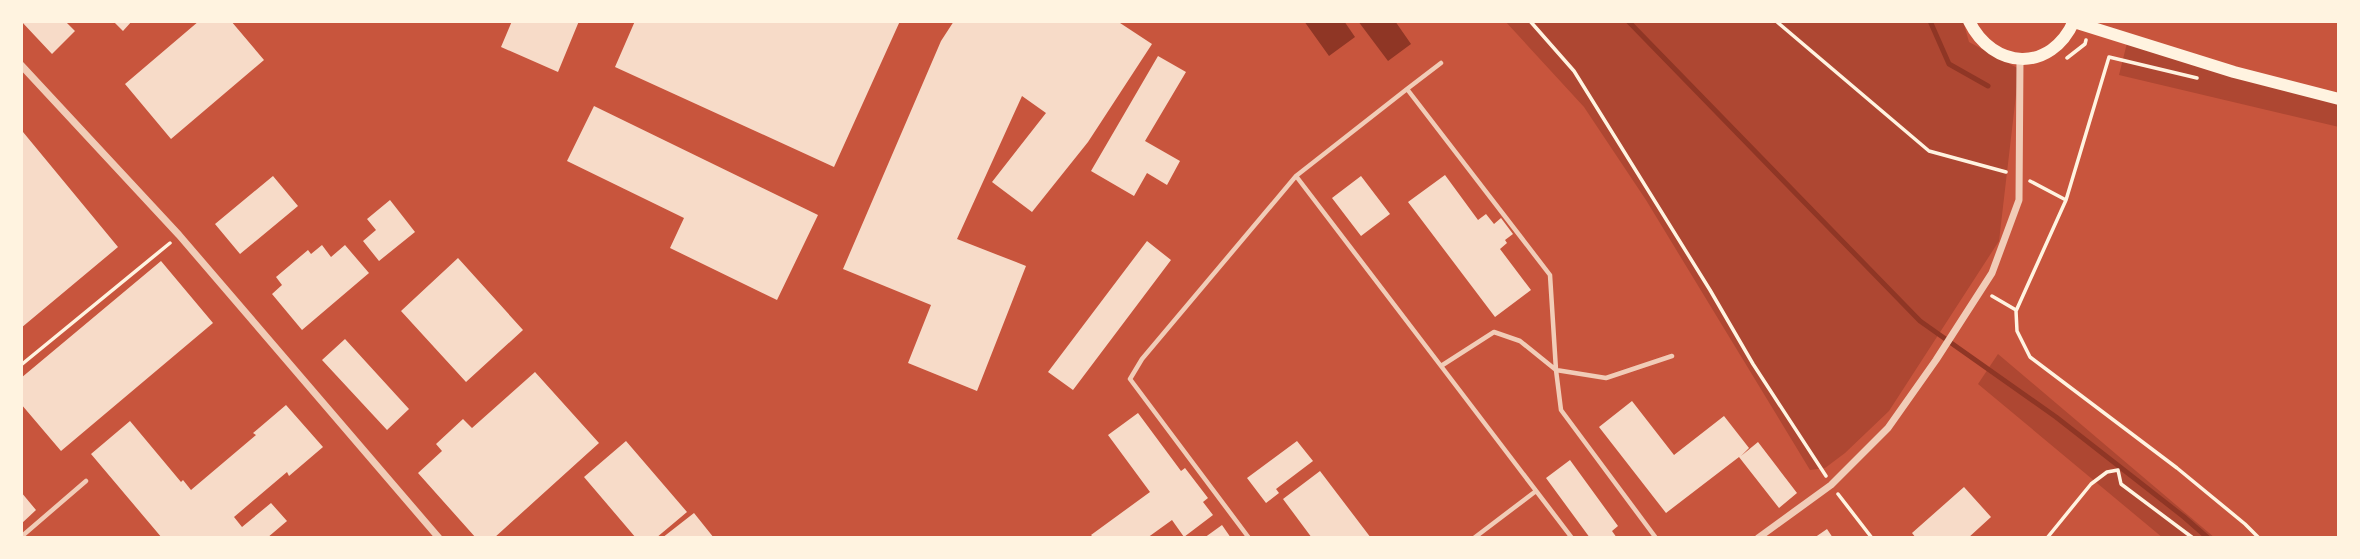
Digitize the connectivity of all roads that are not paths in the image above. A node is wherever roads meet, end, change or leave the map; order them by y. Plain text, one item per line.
1 (1969, 21) edge
2 (2074, 22) edge
3 (2020, 59) junction
4 (1441, 63) dead end
5 (21, 65) edge
6 (1407, 89) junction
7 (2339, 99) edge
8 (1296, 176) junction
9 (1672, 356) dead end
10 (1441, 366) junction
11 (1556, 370) junction
12 (86, 481) dead end
13 (1536, 491) junction
14 (21, 537) edge
15 (439, 538) edge
16 (1249, 538) edge
17 (1474, 538) edge
18 (1572, 538) edge
19 (1656, 538) edge
20 (1758, 538) edge

1 - 3 main road
2 - 3 main road
2 - 7 main road
3 - 20 street
4 - 6 lane
5 - 15 street
6 - 8 lane
6 - 11 lane
8 - 10 lane
8 - 16 lane
9 - 11 lane
10 - 11 lane
10 - 13 lane
11 - 19 lane
12 - 14 lane
13 - 17 lane
13 - 18 lane

